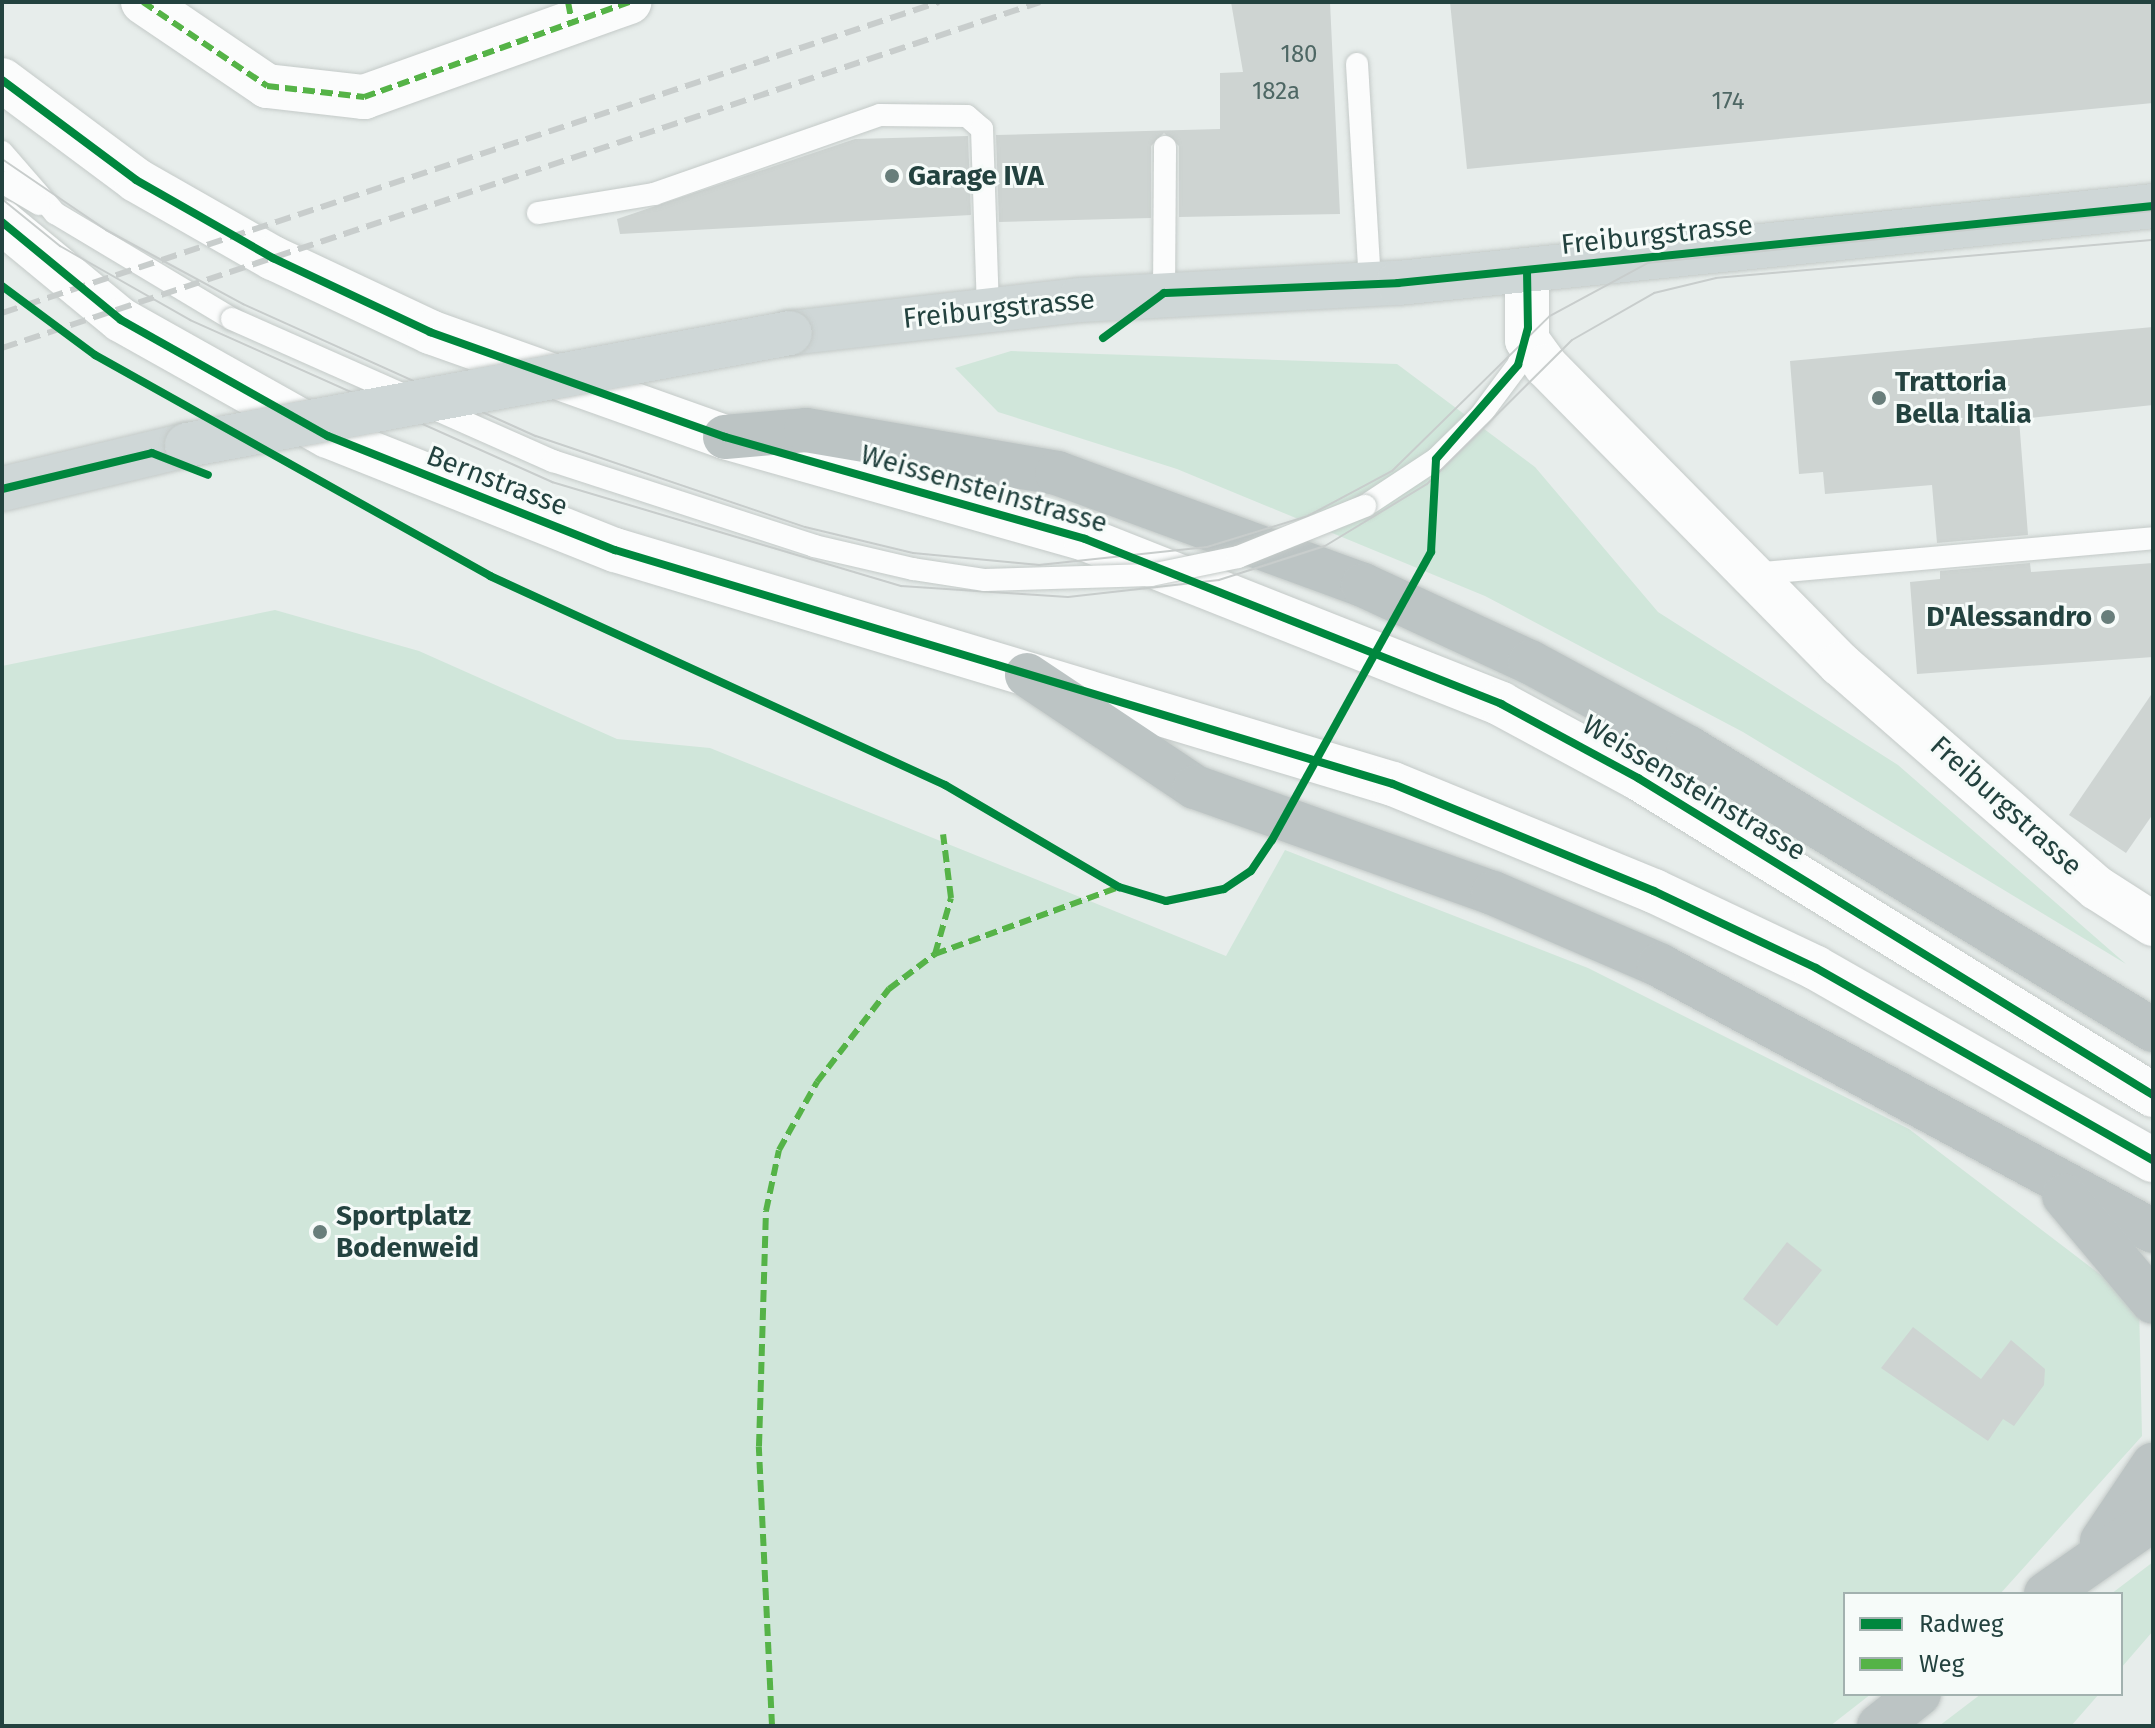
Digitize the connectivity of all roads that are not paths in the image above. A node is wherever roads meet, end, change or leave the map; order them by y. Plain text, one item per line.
1 (143, 2) edge
2 (630, 2) edge
3 (1357, 64) dead end
4 (2, 80) edge
5 (2, 110) edge
6 (1165, 147) dead end
7 (2, 152) edge
8 (2, 182) edge
9 (2153, 206) edge
10 (55, 213) junction
11 (538, 213) dead end
12 (2, 222) edge
13 (1527, 270) junction
14 (1370, 285) junction
15 (1164, 293) junction
16 (988, 308) junction
17 (1527, 340) junction
18 (725, 437) junction
19 (2, 489) edge
20 (2153, 538) edge
21 (1752, 574) junction
22 (1027, 675) junction
23 (2153, 924) edge
24 (2153, 1030) edge
25 (2153, 1095) edge
26 (2029, 1160) junction
27 (2153, 1160) edge
28 (2153, 1231) edge
29 (2153, 1302) edge
30 (2153, 1465) edge
31 (2153, 1519) edge
32 (2086, 1562) junction
33 (2048, 1592) edge
34 (1916, 1696) edge
35 (1879, 1726) edge

1 - 2 main road
3 - 14 lane
4 - 18 main road
5 - 18 main road
6 - 15 lane
7 - 10 lane
8 - 10 lane
9 - 13 main road, Freiburgstrasse
10 - 17 lane, bridge
11 - 16 lane
12 - 22 main road, Bernstrasse
13 - 14 main road, Freiburgstrasse
13 - 17 main road
14 - 15 main road, Freiburgstrasse
15 - 16 main road, Freiburgstrasse
16 - 19 main road, Freiburgstrasse, bridge
17 - 21 main road, Freiburgstrasse
18 - 24 highway
18 - 25 main road, Weissensteinstrasse
20 - 21 lane
21 - 23 main road, Freiburgstrasse
22 - 26 highway
22 - 27 main road
26 - 28 highway
26 - 29 highway
30 - 32 highway
31 - 32 highway
32 - 33 highway
34 - 35 highway

